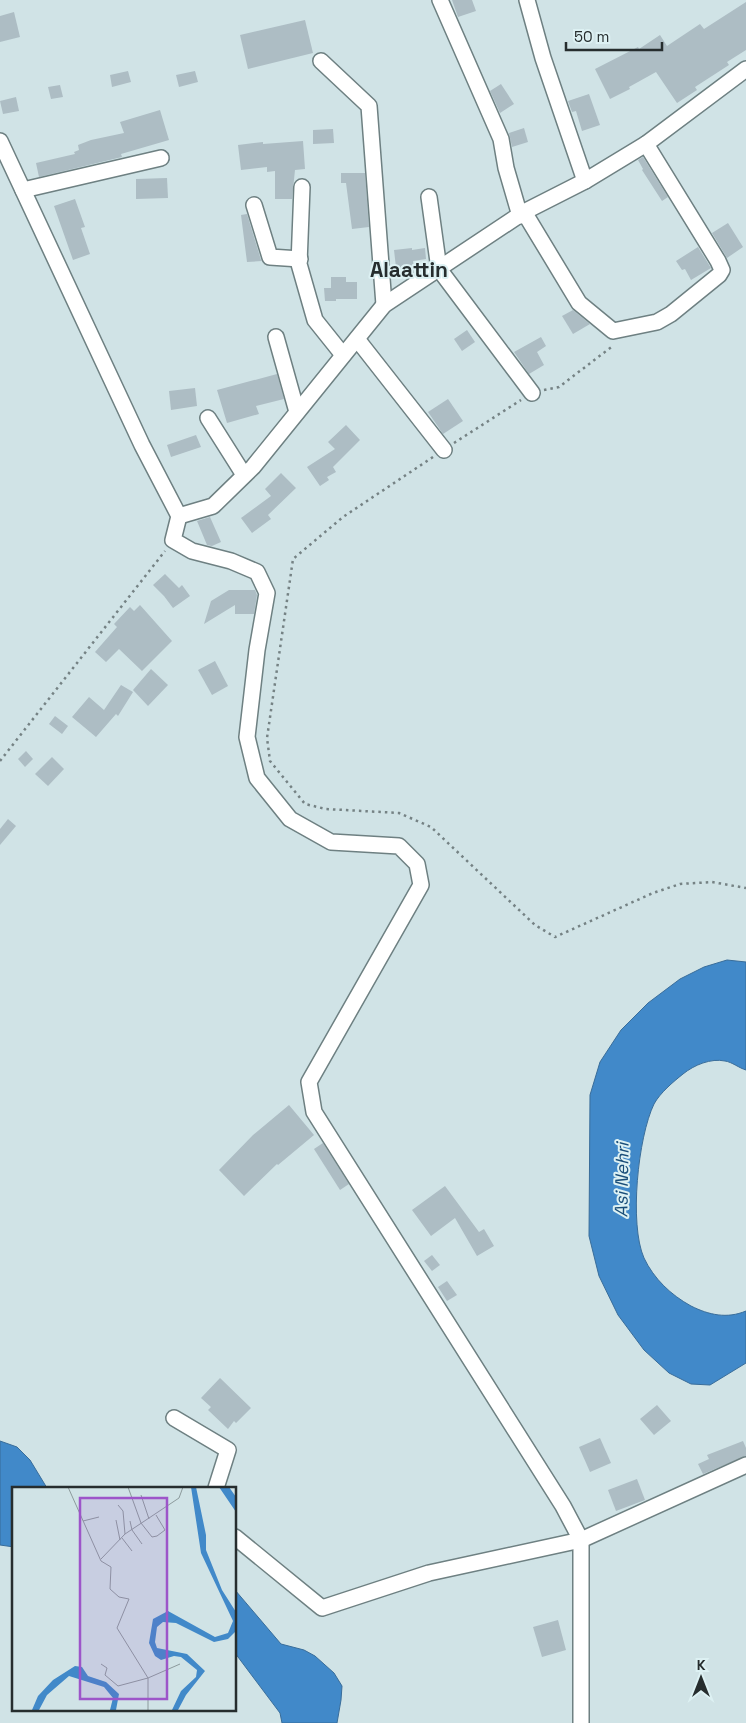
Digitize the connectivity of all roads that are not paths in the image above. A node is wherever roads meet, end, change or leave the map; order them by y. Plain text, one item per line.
1 (440, 0) edge
2 (527, 0) edge
3 (321, 61) dead end
4 (746, 69) edge
5 (0, 141) edge
6 (646, 144) junction
7 (161, 158) dead end
8 (585, 181) junction
9 (302, 187) dead end
10 (23, 190) junction
11 (429, 197) dead end
12 (254, 205) dead end
13 (522, 214) junction
14 (300, 259) junction
15 (439, 269) junction
16 (384, 305) junction
17 (276, 337) dead end
18 (357, 339) junction
19 (343, 355) junction
20 (532, 393) road end
21 (297, 412) junction
22 (208, 418) dead end
23 (444, 450) road end
24 (244, 475) junction
25 (179, 516) junction
26 (174, 1418) dead end
27 (746, 1465) edge
28 (216, 1487) edge
29 (236, 1538) edge
30 (580, 1540) junction
31 (581, 1723) edge

1 - 13 street
2 - 8 street
3 - 16 street
4 - 6 street
5 - 10 street
6 - 8 street
6 - 13 street
7 - 10 street
8 - 13 street
9 - 14 street
10 - 25 street
11 - 15 street
12 - 14 street
13 - 15 street
14 - 19 street
15 - 16 street
15 - 20 street
16 - 18 street
17 - 21 street
18 - 19 street
18 - 23 street
19 - 21 street
21 - 24 street
22 - 24 street
24 - 25 street
25 - 30 street
26 - 28 street
27 - 30 street
29 - 30 street
30 - 31 street

